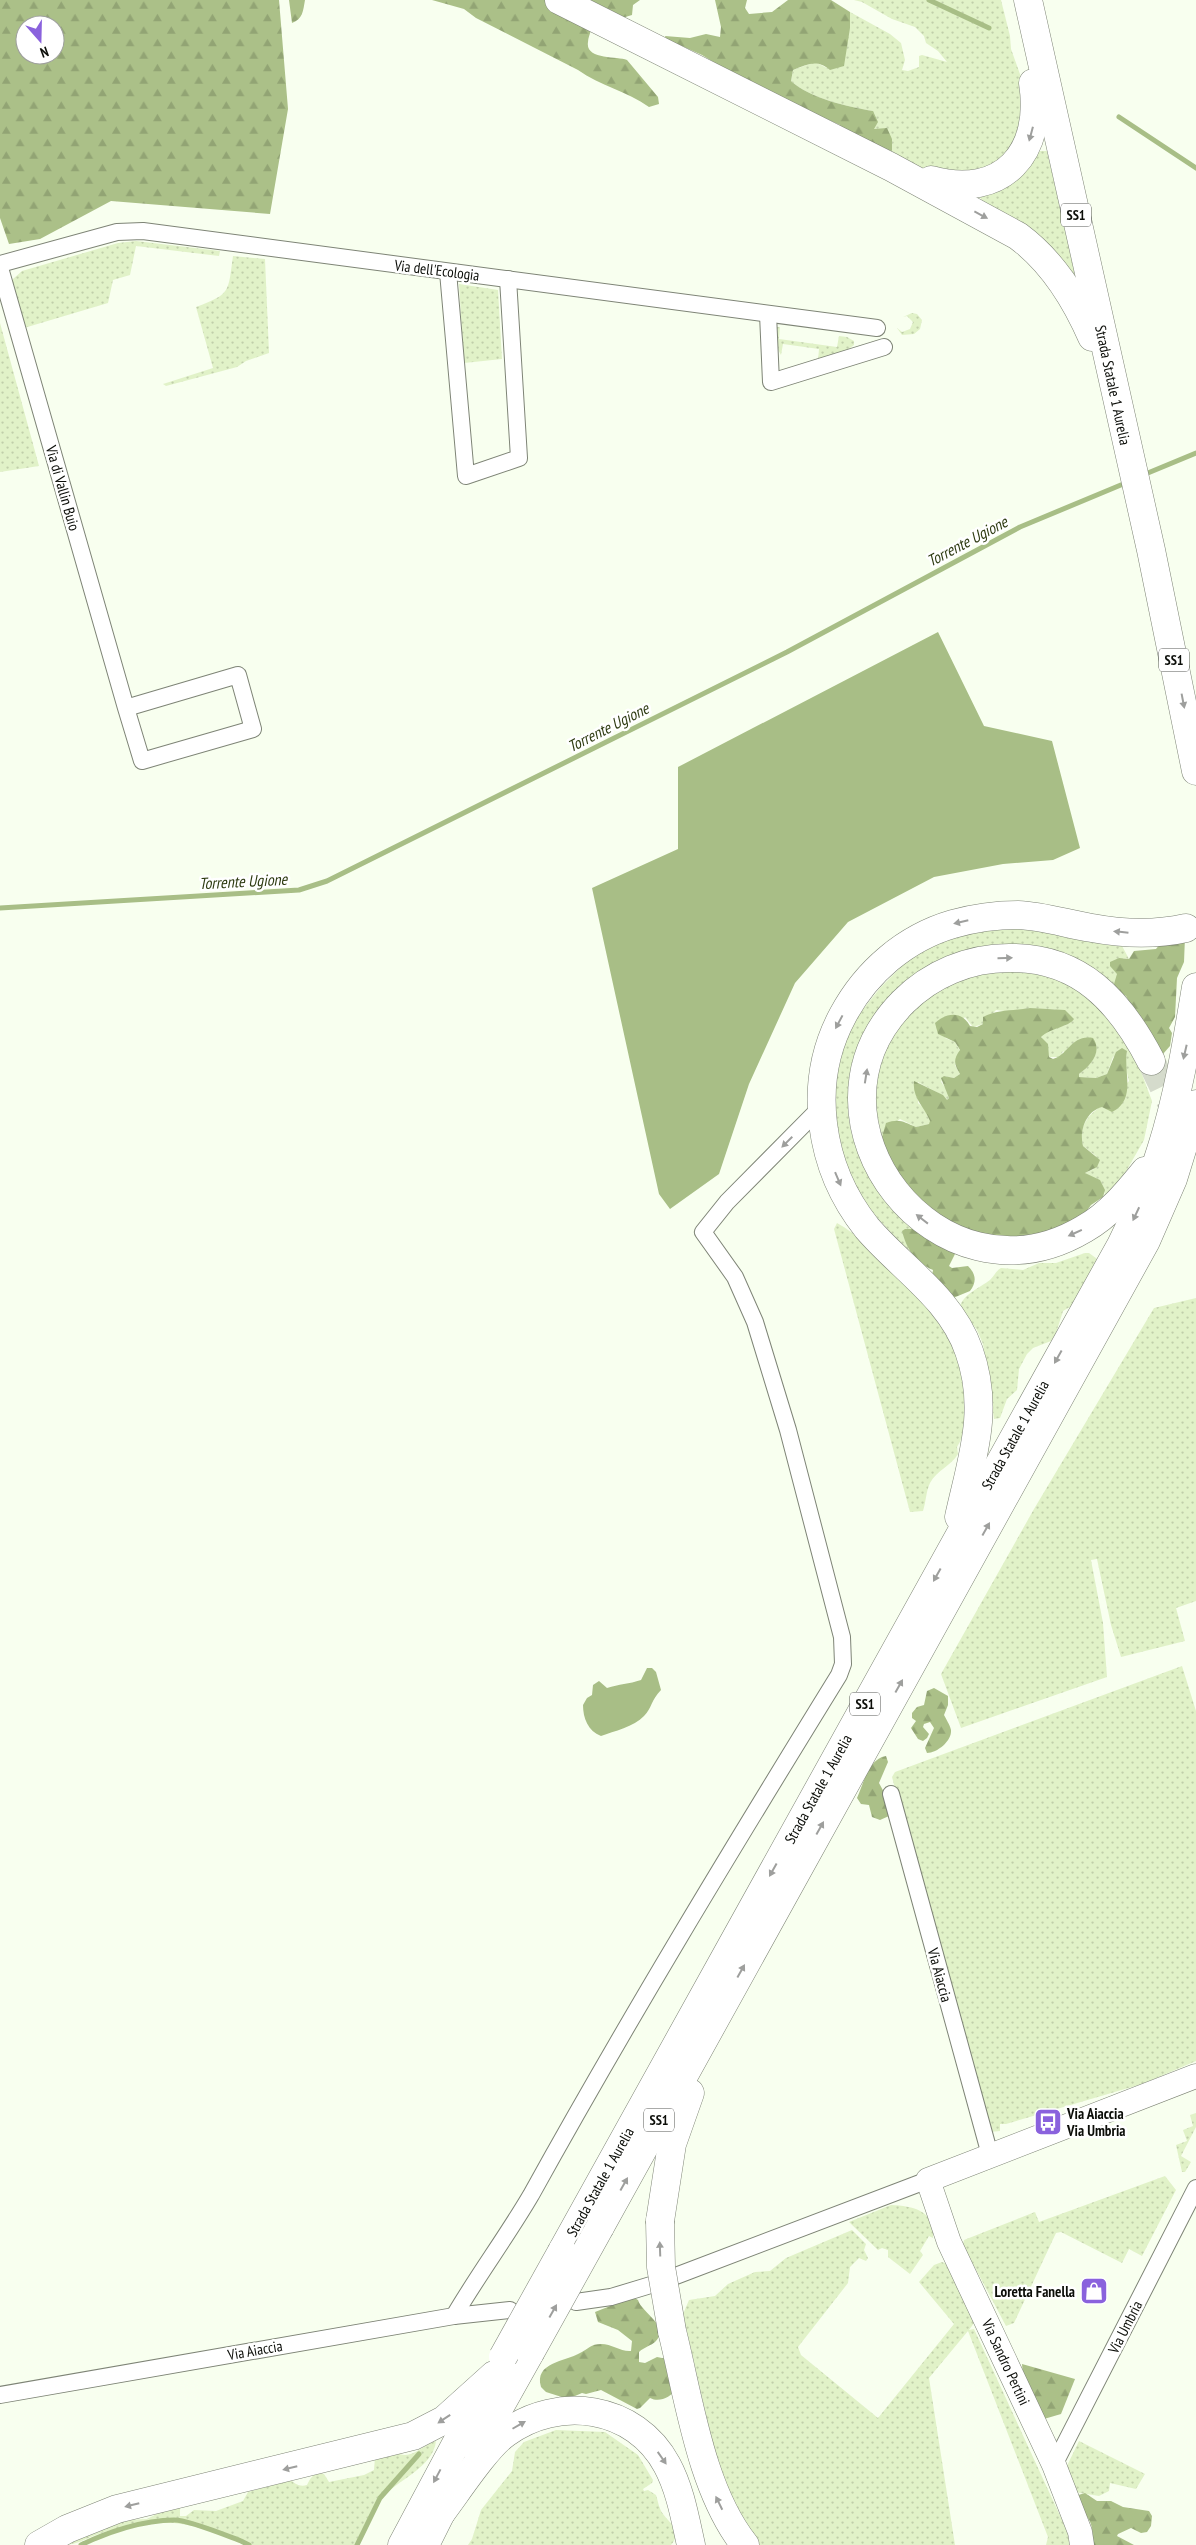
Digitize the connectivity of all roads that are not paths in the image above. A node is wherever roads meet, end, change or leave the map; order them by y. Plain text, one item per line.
1 (560, 0) edge
2 (1018, 0) edge
3 (1028, 0) edge
4 (1047, 0) edge
5 (891, 167) junction
6 (0, 266) edge
7 (448, 272) junction
8 (508, 279) junction
9 (768, 314) junction
10 (877, 328) dead end
11 (884, 347) dead end
12 (1114, 389) junction
13 (1131, 427) junction
14 (1159, 549) junction
15 (1196, 677) edge
16 (126, 708) junction
17 (1196, 771) edge
18 (1186, 928) dead end
19 (1196, 987) edge
20 (1150, 1061) tunnel mouth
21 (1196, 1104) edge
22 (821, 1107) junction
23 (1160, 1153) junction
24 (952, 1548) junction
25 (891, 1794) dead end
26 (718, 2014) junction
27 (1196, 2076) edge
28 (990, 2155) junction
29 (928, 2180) junction
30 (1196, 2188) edge
31 (673, 2277) dead end
32 (654, 2284) dead end
33 (576, 2302) dead end
34 (510, 2310) dead end
35 (454, 2316) junction
36 (498, 2366) junction
37 (0, 2395) edge
38 (1054, 2465) junction
39 (441, 2513) junction
40 (39, 2545) edge
41 (402, 2545) edge
42 (425, 2545) edge
43 (691, 2545) edge
44 (744, 2545) edge
45 (1082, 2545) edge

1 - 5 highway
2 -> 5 highway
3 - 12 highway, Strada Statale 1 Aurelia / SS1
4 - 13 highway, Strada Statale 1 Aurelia / SS1
5 -> 12 highway
6 - 7 street, Via dell'Ecologia
6 - 16 street, Via di Vallin Buio
7 - 8 street, Via dell'Ecologia
7 - 8 street
8 - 9 street, Via dell'Ecologia
9 - 10 street, Via dell'Ecologia
9 - 11 street
12 - 13 highway, Strada Statale 1 Aurelia / SS1
13 - 14 highway, Strada Statale 1 Aurelia / SS1
14 - 15 highway, Strada Statale 1 Aurelia / SS1
14 -> 17 highway, Strada Statale 1 Aurelia / SS1
16 - 16 street, Via di Vallin Buio
18 -> 22 highway
19 -> 23 highway, Strada Statale 1 Aurelia / SS1
23 -> 20 highway
26 -> 21 highway, Strada Statale 1 Aurelia / SS1
22 -> 24 highway
22 -> 35 street
23 -> 24 highway, Strada Statale 1 Aurelia / SS1
24 -> 36 highway, Strada Statale 1 Aurelia / SS1, bridge
25 - 28 street, Via Aiaccia
39 -> 26 highway, Strada Statale 1 Aurelia / SS1, bridge
44 -> 26 highway, bridge
27 - 28 street
28 - 29 street
29 - 31 street
29 - 38 street, Via Sandro Pertini
30 - 38 street, Via Umbria
32 - 33 street
34 - 35 street, Via Aiaccia
35 - 37 street, Via Aiaccia
36 -> 40 highway
36 -> 41 highway, Strada Statale 1 Aurelia / SS1
38 - 45 street, Via Sandro Pertini
39 - 42 highway, Strada Statale 1 Aurelia / SS1
39 -> 43 highway

